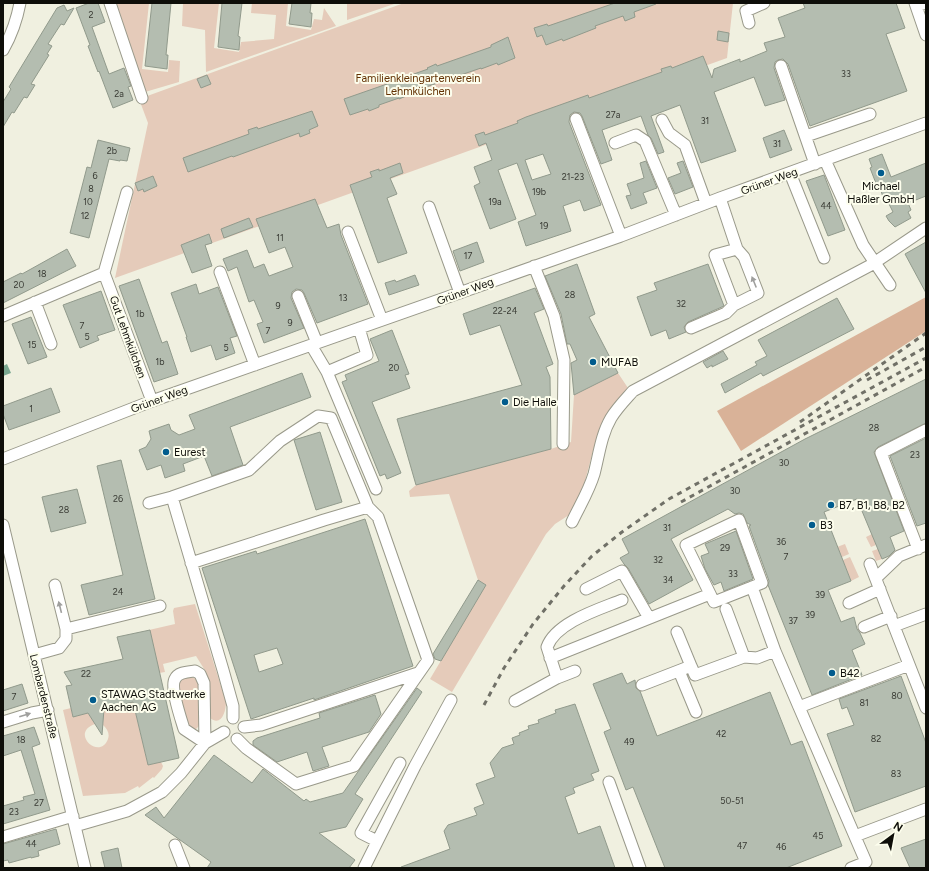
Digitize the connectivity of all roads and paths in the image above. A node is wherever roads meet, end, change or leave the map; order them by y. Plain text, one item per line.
1 (20, 3) edge
2 (110, 3) edge
3 (764, 3) edge
4 (919, 4) edge
5 (749, 23) dead end
6 (925, 30) edge
7 (3, 50) edge
8 (781, 66) dead end
9 (142, 98) dead end
10 (870, 114) dead end
11 (576, 119) dead end
12 (662, 120) dead end
13 (926, 123) edge
14 (806, 136) junction
15 (615, 143) dead end
16 (820, 162) junction
17 (790, 173) junction
18 (127, 192) dead end
19 (720, 198) junction
20 (706, 203) junction
21 (429, 207) dead end
22 (676, 215) junction
23 (926, 228) edge
24 (348, 232) dead end
25 (621, 236) junction
26 (737, 249) junction
27 (824, 258) dead end
28 (875, 262) junction
29 (534, 266) junction
30 (220, 272) dead end
31 (104, 274) junction
32 (890, 285) dead end
33 (460, 293) junction
34 (298, 296) dead end
35 (35, 302) junction
36 (734, 305) junction
37 (3, 316) edge
38 (382, 320) junction
39 (359, 328) junction
40 (691, 328) dead end
41 (51, 344) dead end
42 (314, 344) junction
43 (255, 365) junction
44 (327, 372) junction
45 (152, 401) junction
46 (926, 430) edge
47 (563, 444) dead end
48 (3, 459) edge
49 (376, 490) dead end
50 (172, 497) junction
51 (150, 503) dead end
52 (368, 507) junction
53 (572, 522) dead end
54 (3, 525) edge
55 (922, 547) edge
56 (191, 564) junction
57 (870, 564) dead end
58 (876, 578) junction
59 (55, 585) dead end
60 (752, 587) junction
61 (880, 588) junction
62 (586, 589) dead end
63 (710, 594) junction
64 (622, 600) dead end
65 (849, 603) dead end
66 (160, 606) dead end
67 (726, 609) dead end
68 (926, 614) edge
69 (649, 618) junction
70 (893, 621) junction
71 (864, 627) dead end
72 (66, 629) junction
73 (677, 632) dead end
74 (775, 651) junction
75 (34, 655) junction
76 (744, 657) junction
77 (550, 658) junction
78 (909, 665) junction
79 (691, 666) junction
80 (574, 671) dead end
81 (679, 671) junction
82 (418, 672) junction
83 (557, 678) junction
84 (642, 685) dead end
85 (451, 700) dead end
86 (515, 701) dead end
87 (925, 705) edge
88 (799, 707) junction
89 (48, 710) junction
90 (302, 712) junction
91 (696, 712) dead end
92 (319, 714) dead end
93 (233, 718) junction
94 (3, 722) edge
95 (244, 727) junction
96 (224, 732) junction
97 (237, 738) junction
98 (205, 743) junction
99 (400, 763) dead end
100 (609, 782) dead end
101 (926, 809) edge
102 (74, 821) junction
103 (855, 836) junction
104 (3, 837) edge
105 (377, 841) junction
106 (175, 845) dead end
107 (867, 865) edge
108 (85, 868) edge
109 (184, 868) edge
110 (364, 868) edge
111 (640, 868) edge
112 (851, 868) edge

1 - 7 street
2 - 9 street
3 - 5 street
4 - 6 street
8 - 14 street
10 - 14 street
11 - 25 street
12 - 20 street
13 - 16 street, Grüner Weg
14 - 16 street
15 - 22 street
16 - 17 street, Grüner Weg
16 - 28 street
17 - 19 street, Grüner Weg
17 - 27 street
18 - 31 street
19 - 20 street, Grüner Weg
19 - 26 street
20 - 22 street, Grüner Weg
21 - 33 street
22 - 25 street, Grüner Weg
23 - 28 street
24 - 38 street
25 - 29 street, Grüner Weg
36 -> 26 street
26 - 36 street
28 - 32 street
28 - 53 street
29 - 33 street, Grüner Weg
29 - 47 street
30 - 43 street
31 - 35 street
31 - 45 street, Gut Lehmkülchen
33 - 38 street, Grüner Weg
34 - 42 street
35 - 37 street
35 - 41 street
36 - 40 street
38 - 39 street, Grüner Weg
39 - 42 street, Grüner Weg
39 - 44 street
42 - 43 street, Grüner Weg
42 - 44 street
43 - 45 street, Grüner Weg
44 - 49 street
45 - 48 street, Grüner Weg
46 - 55 street
50 - 51 street
50 - 52 street
50 - 56 street
52 - 56 street
52 - 82 street
54 - 75 street, Lombardenstraße
55 - 58 street
56 - 93 street
57 - 58 street
58 - 61 street
72 -> 59 street
60 - 63 street
60 - 63 street
60 - 74 street
61 - 65 street
61 - 70 street
62 - 69 street
63 - 69 street
64 - 77 street
66 - 72 street
67 - 76 street
68 - 70 street
69 - 77 street
70 - 71 street
70 - 78 street
72 - 75 street
73 - 79 street
74 - 76 street
74 - 88 street
75 - 89 street, Lombardenstraße
76 - 79 street
77 - 83 street
78 - 87 street
78 - 88 street
79 - 81 street
80 - 83 street
81 - 84 street
81 - 91 street
82 - 90 street
82 - 97 street
83 - 86 street
85 - 105 street
88 - 103 street
94 -> 89 street
89 - 102 street, Lombardenstraße
90 - 92 street
90 - 95 street
93 - 95 street
93 - 96 street
95 - 97 street
96 - 97 street
96 - 98 street
98 - 98 street
98 - 102 street
99 - 105 street
100 - 111 street
101 - 103 street
102 - 104 street
102 - 108 street, Lombardenstraße
103 - 107 street
105 - 110 street
106 - 109 street
107 - 112 street

